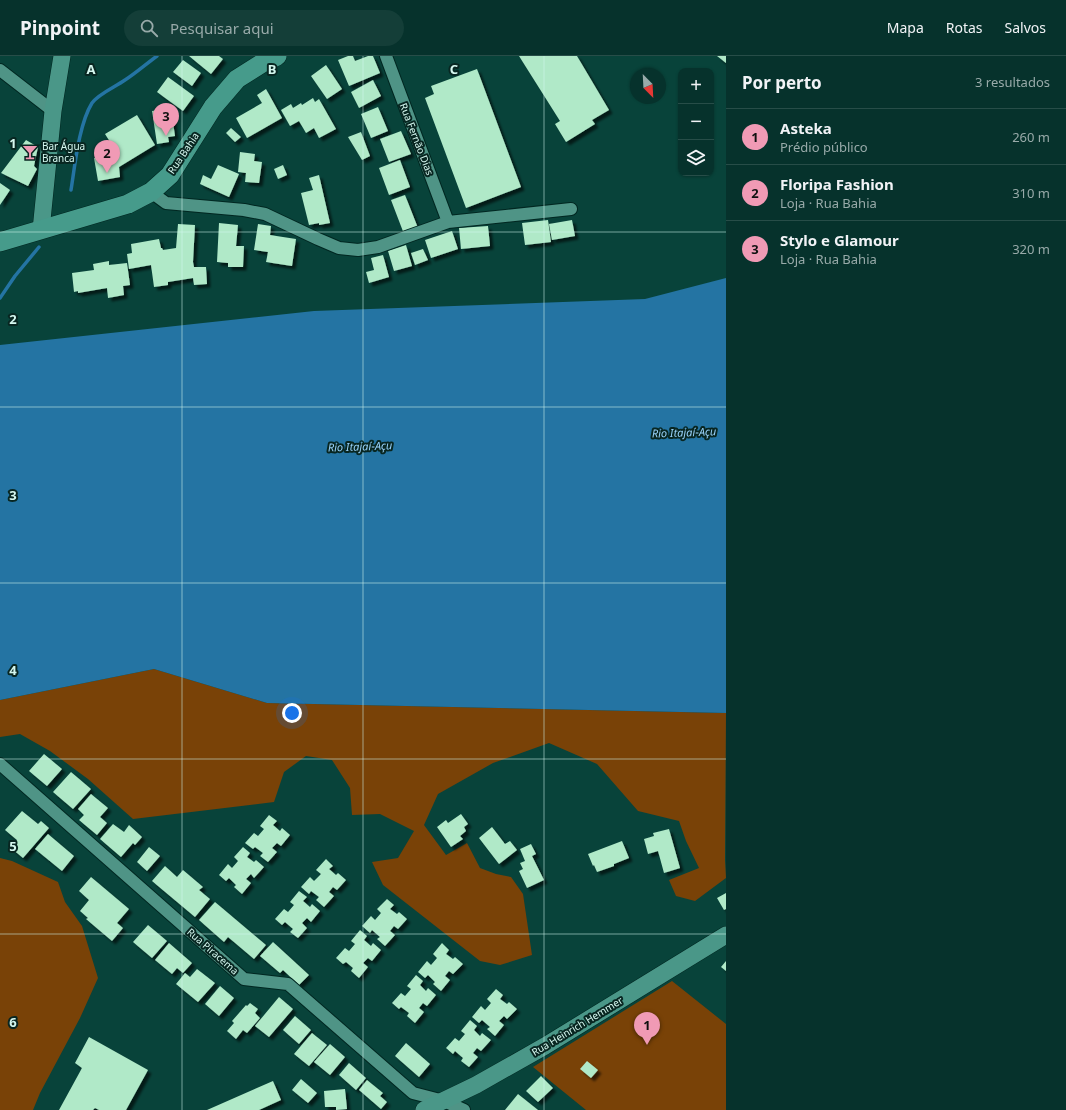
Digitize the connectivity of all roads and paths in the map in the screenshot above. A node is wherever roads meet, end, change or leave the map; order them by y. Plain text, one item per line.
1 (62, 56) edge
2 (276, 56) edge
3 (386, 56) edge
4 (0, 70) edge
5 (53, 111) junction
6 (151, 192) junction
7 (571, 209) dead end
8 (448, 222) junction
9 (40, 230) junction
10 (0, 242) edge
11 (0, 764) edge
12 (726, 935) edge
13 (444, 1101) junction
14 (424, 1110) edge
15 (464, 1110) edge

1 - 5 street
2 - 6 main road, Rua Bahia
3 - 8 street, Rua Fernão Dias
4 - 5 street
5 - 9 street
6 - 8 street
6 - 9 main road, Rua Bahia
7 - 8 street
9 - 10 main road, Rua Bahia
11 - 13 street, Rua Piracema
12 - 13 street, Rua Heinrich Hemmer
13 - 14 street, Rua Heinrich Hemmer
13 - 15 street, Rua Piracema

